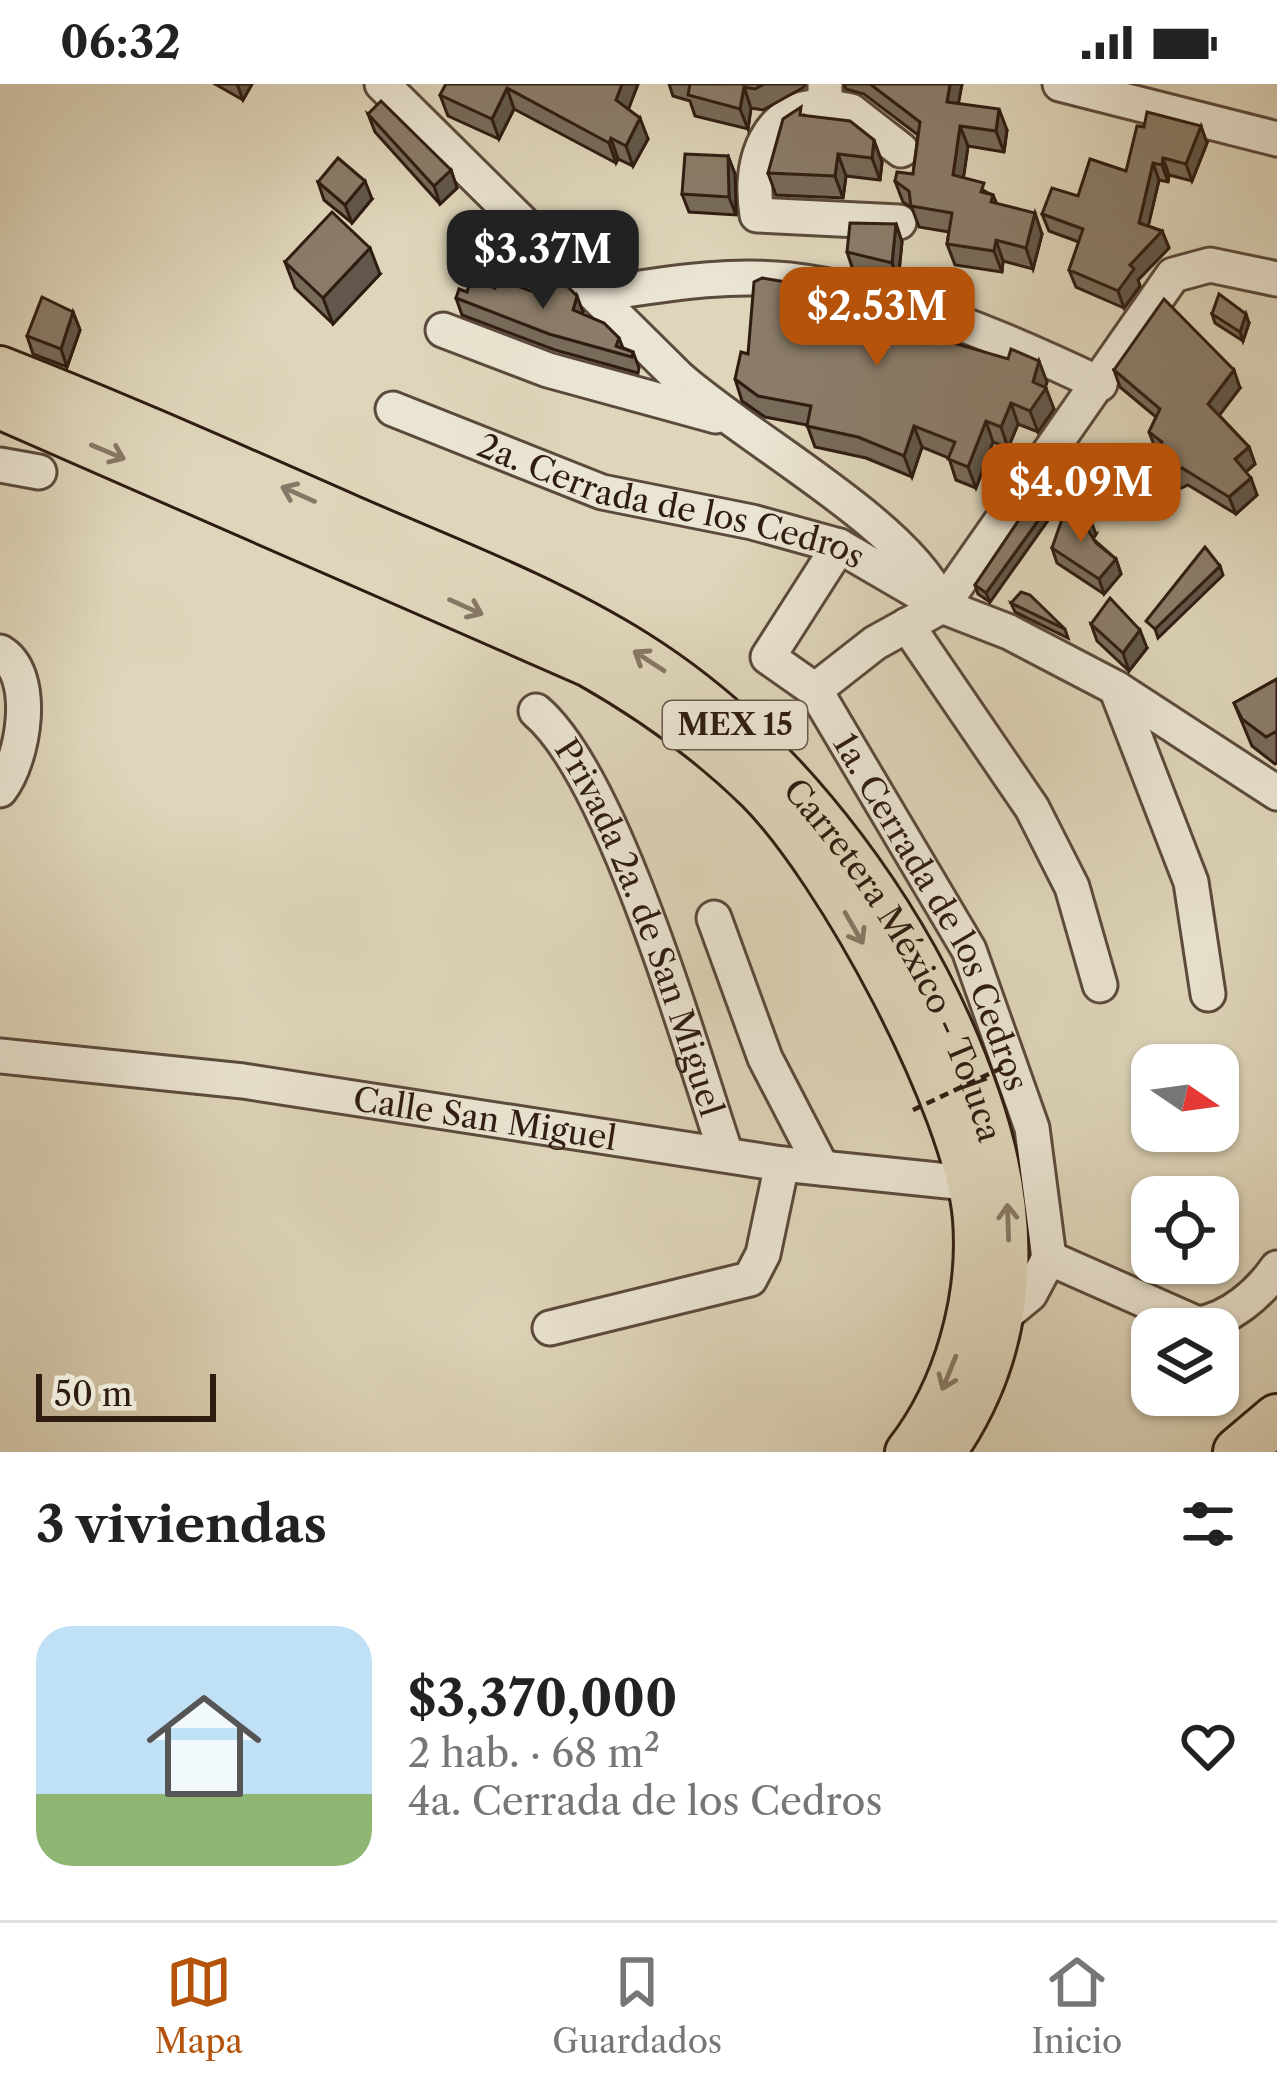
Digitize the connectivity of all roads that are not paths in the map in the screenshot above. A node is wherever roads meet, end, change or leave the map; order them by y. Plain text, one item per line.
1 (382, 84) edge
2 (1060, 84) edge
3 (825, 95) edge
4 (1277, 140) edge
5 (901, 150) dead end
6 (898, 222) edge
7 (1277, 279) edge
8 (598, 295) junction
9 (443, 330) dead end
10 (0, 368) edge
11 (1100, 384) junction
12 (0, 407) edge
13 (393, 409) dead end
14 (724, 418) junction
15 (0, 465) edge
16 (39, 472) dead end
17 (839, 546) junction
18 (942, 606) junction
19 (907, 626) junction
20 (5, 655) edge
21 (1116, 688) junction
22 (815, 690) junction
23 (536, 711) dead end
24 (3, 787) edge
25 (1277, 793) edge
26 (714, 918) dead end
27 (1100, 985) dead end
28 (1208, 994) dead end
29 (0, 1056) edge
30 (726, 1154) junction
31 (782, 1165) junction
32 (822, 1168) junction
33 (967, 1183) junction
34 (1049, 1258) junction
35 (1277, 1268) edge
36 (1001, 1318) junction
37 (550, 1328) dead end
38 (1277, 1419) edge
39 (907, 1452) edge
40 (944, 1452) edge
41 (1238, 1452) edge

1 - 8 street
2 - 4 street
3 - 5 street
3 - 6 street
7 - 11 street
8 - 11 street
8 - 14 street
9 - 14 street
36 -> 10 main road, Carretera México - Toluca / MEX 15
11 - 18 street
12 -> 33 main road, Carretera México - Toluca / MEX 15
13 - 17 street, 2a. Cerrada de los Cedros
14 - 18 street
15 - 16 street
17 - 18 street, 2a. Cerrada de los Cedros
17 - 22 street, 1a. Cerrada de los Cedros
18 - 19 street
18 - 21 street, 2a. Cerrada de los Cedros
19 - 22 street
19 - 27 street
20 - 24 street
21 - 25 street, 2a. Cerrada de los Cedros
21 - 28 street
22 - 34 street, 1a. Cerrada de los Cedros
23 - 30 street, Privada 2a. de San Miguel
26 - 32 street
29 - 30 street, Calle San Miguel
30 - 31 street, Calle San Miguel
31 - 32 street, Calle San Miguel
31 - 37 street
32 - 33 street, Calle San Miguel
33 -> 39 main road, Carretera México - Toluca / MEX 15
34 - 35 street
34 - 36 street
36 - 40 main road, Carretera México - Toluca / MEX 15
38 - 41 highway

